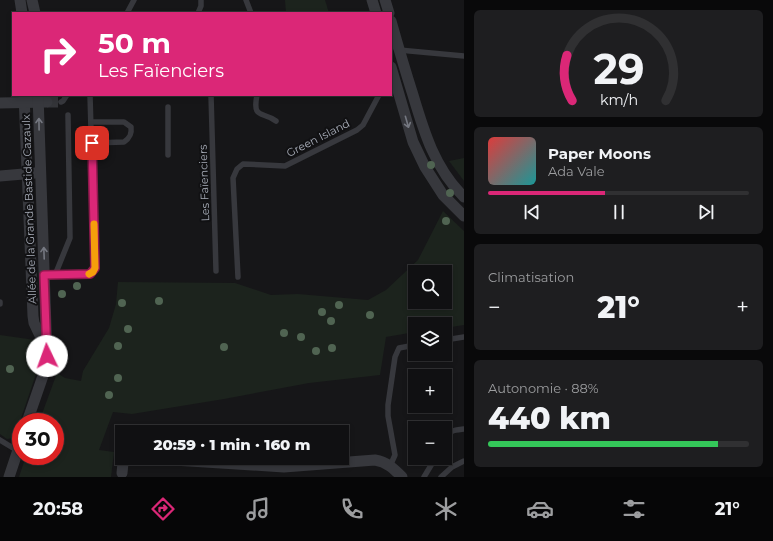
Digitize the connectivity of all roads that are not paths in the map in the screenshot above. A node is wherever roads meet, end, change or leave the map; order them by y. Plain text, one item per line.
1 (20, 0) edge
2 (32, 0) edge
3 (134, 0) edge
4 (201, 0) edge
5 (246, 0) edge
6 (372, 0) edge
7 (385, 0) edge
8 (22, 12) edge
9 (35, 12) edge
10 (128, 12) edge
11 (198, 12) edge
12 (251, 12) edge
13 (376, 12) edge
14 (389, 12) edge
15 (392, 28) edge
16 (395, 47) edge
17 (464, 56) edge
18 (404, 65) junction
19 (392, 68) edge
20 (392, 71) edge
21 (66, 96) edge
22 (90, 96) edge
23 (211, 96) edge
24 (257, 96) edge
25 (378, 96) edge
26 (24, 99) edge
27 (41, 100) edge
28 (61, 102) dead end
29 (0, 103) edge
30 (168, 107) dead end
31 (68, 115) dead end
32 (276, 121) dead end
33 (91, 122) junction
34 (92, 143) junction
35 (168, 155) dead end
36 (40, 173) junction
37 (28, 174) junction
38 (0, 176) edge
39 (464, 198) edge
40 (464, 216) edge
41 (216, 271) dead end
42 (31, 275) junction
43 (50, 275) junction
44 (238, 277) dead end
45 (46, 317) junction
46 (34, 322) junction
47 (464, 337) edge
48 (452, 339) edge
49 (408, 346) edge
50 (46, 352) junction
51 (30, 413) edge
52 (464, 429) edge
53 (452, 431) edge
54 (0, 440) edge
55 (12, 444) edge
56 (464, 462) edge
57 (13, 465) edge
58 (123, 465) edge
59 (213, 465) edge
60 (431, 465) edge
61 (390, 466) junction
62 (284, 472) edge
63 (122, 473) dead end
64 (9, 477) edge
65 (402, 477) edge
66 (424, 477) edge
67 (441, 477) edge

1 - 8 street
2 - 9 street
3 - 10 lane
4 - 11 lane
5 - 12 lane
6 - 13 street
7 - 14 street
15 - 16 street
16 - 17 lane
16 - 18 street
18 - 19 lane
18 - 39 street
20 -> 40 street
21 - 28 lane
22 - 33 lane
23 - 41 lane, Les Faïenciers
24 - 32 lane
25 - 44 lane, Green Island
26 - 27 street
26 - 29 street
26 - 37 street, Allée de la Grande Bastide Cazaulx
36 -> 27 street, Allée de la Grande Bastide Cazaulx
30 - 35 lane
31 - 43 lane
33 - 34 lane
33 - 34 lane
34 - 43 lane
36 - 37 street
43 -> 36 street, Allée de la Grande Bastide Cazaulx
37 - 38 street
37 - 42 street, Allée de la Grande Bastide Cazaulx
42 - 43 lane
42 - 46 street, Allée de la Grande Bastide Cazaulx
43 - 45 street, Allée de la Grande Bastide Cazaulx
45 - 46 street, Allée de la Grande Bastide Cazaulx
45 - 50 street, Allée de la Grande Bastide Cazaulx
46 - 50 street, Allée de la Grande Bastide Cazaulx
47 - 48 lane
49 - 61 lane
50 - 51 street
52 - 53 lane
54 - 55 lane
56 - 67 lane
57 - 64 street
58 - 63 street
59 - 62 street
60 - 66 lane
61 - 62 street
61 - 65 street

